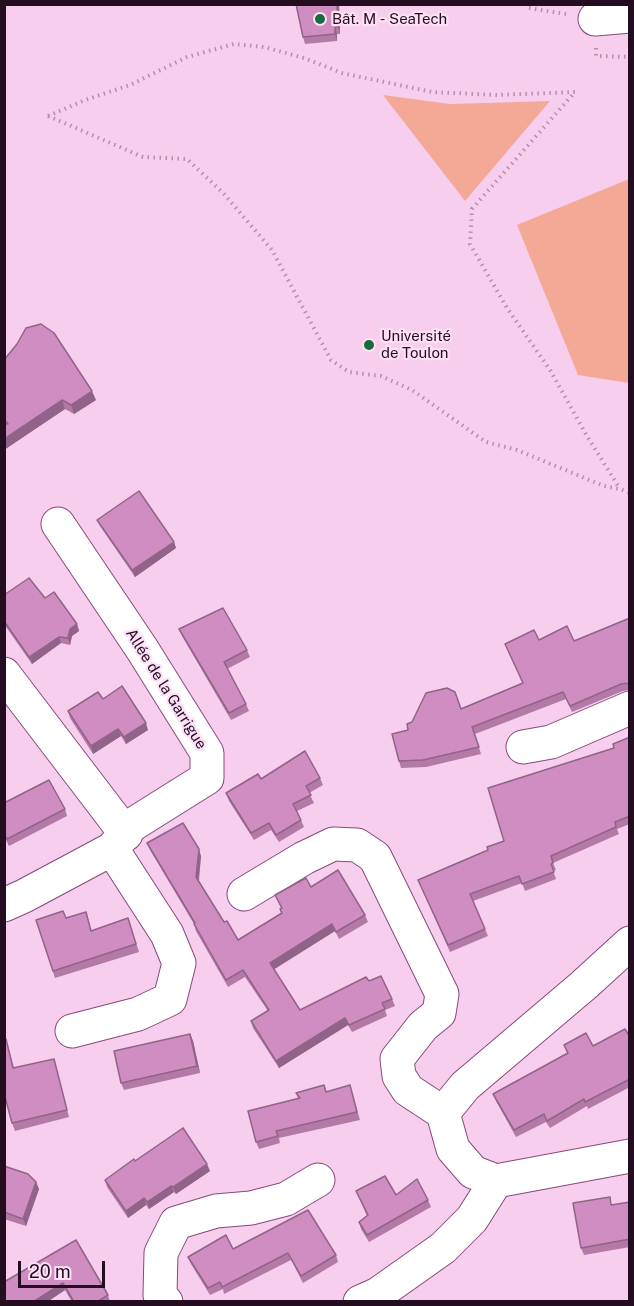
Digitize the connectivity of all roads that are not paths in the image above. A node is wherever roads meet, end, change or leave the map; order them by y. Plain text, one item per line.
1 (630, 16) edge
2 (595, 19) dead end
3 (58, 524) dead end
4 (4, 674) edge
5 (630, 708) edge
6 (523, 747) dead end
7 (119, 842) junction
8 (244, 894) dead end
9 (4, 905) edge
10 (630, 943) edge
11 (72, 1031) dead end
12 (443, 1113) junction
13 (630, 1156) edge
14 (318, 1180) dead end
15 (496, 1181) junction
16 (166, 1302) edge
17 (360, 1302) edge

1 - 2 street
3 - 7 street, Allée de la Garrigue
4 - 7 street
5 - 6 street
7 - 9 street, Allée de la Garrigue
7 - 11 street
8 - 12 street
10 - 12 street
12 - 15 street
13 - 15 street
14 - 16 street
15 - 17 street

